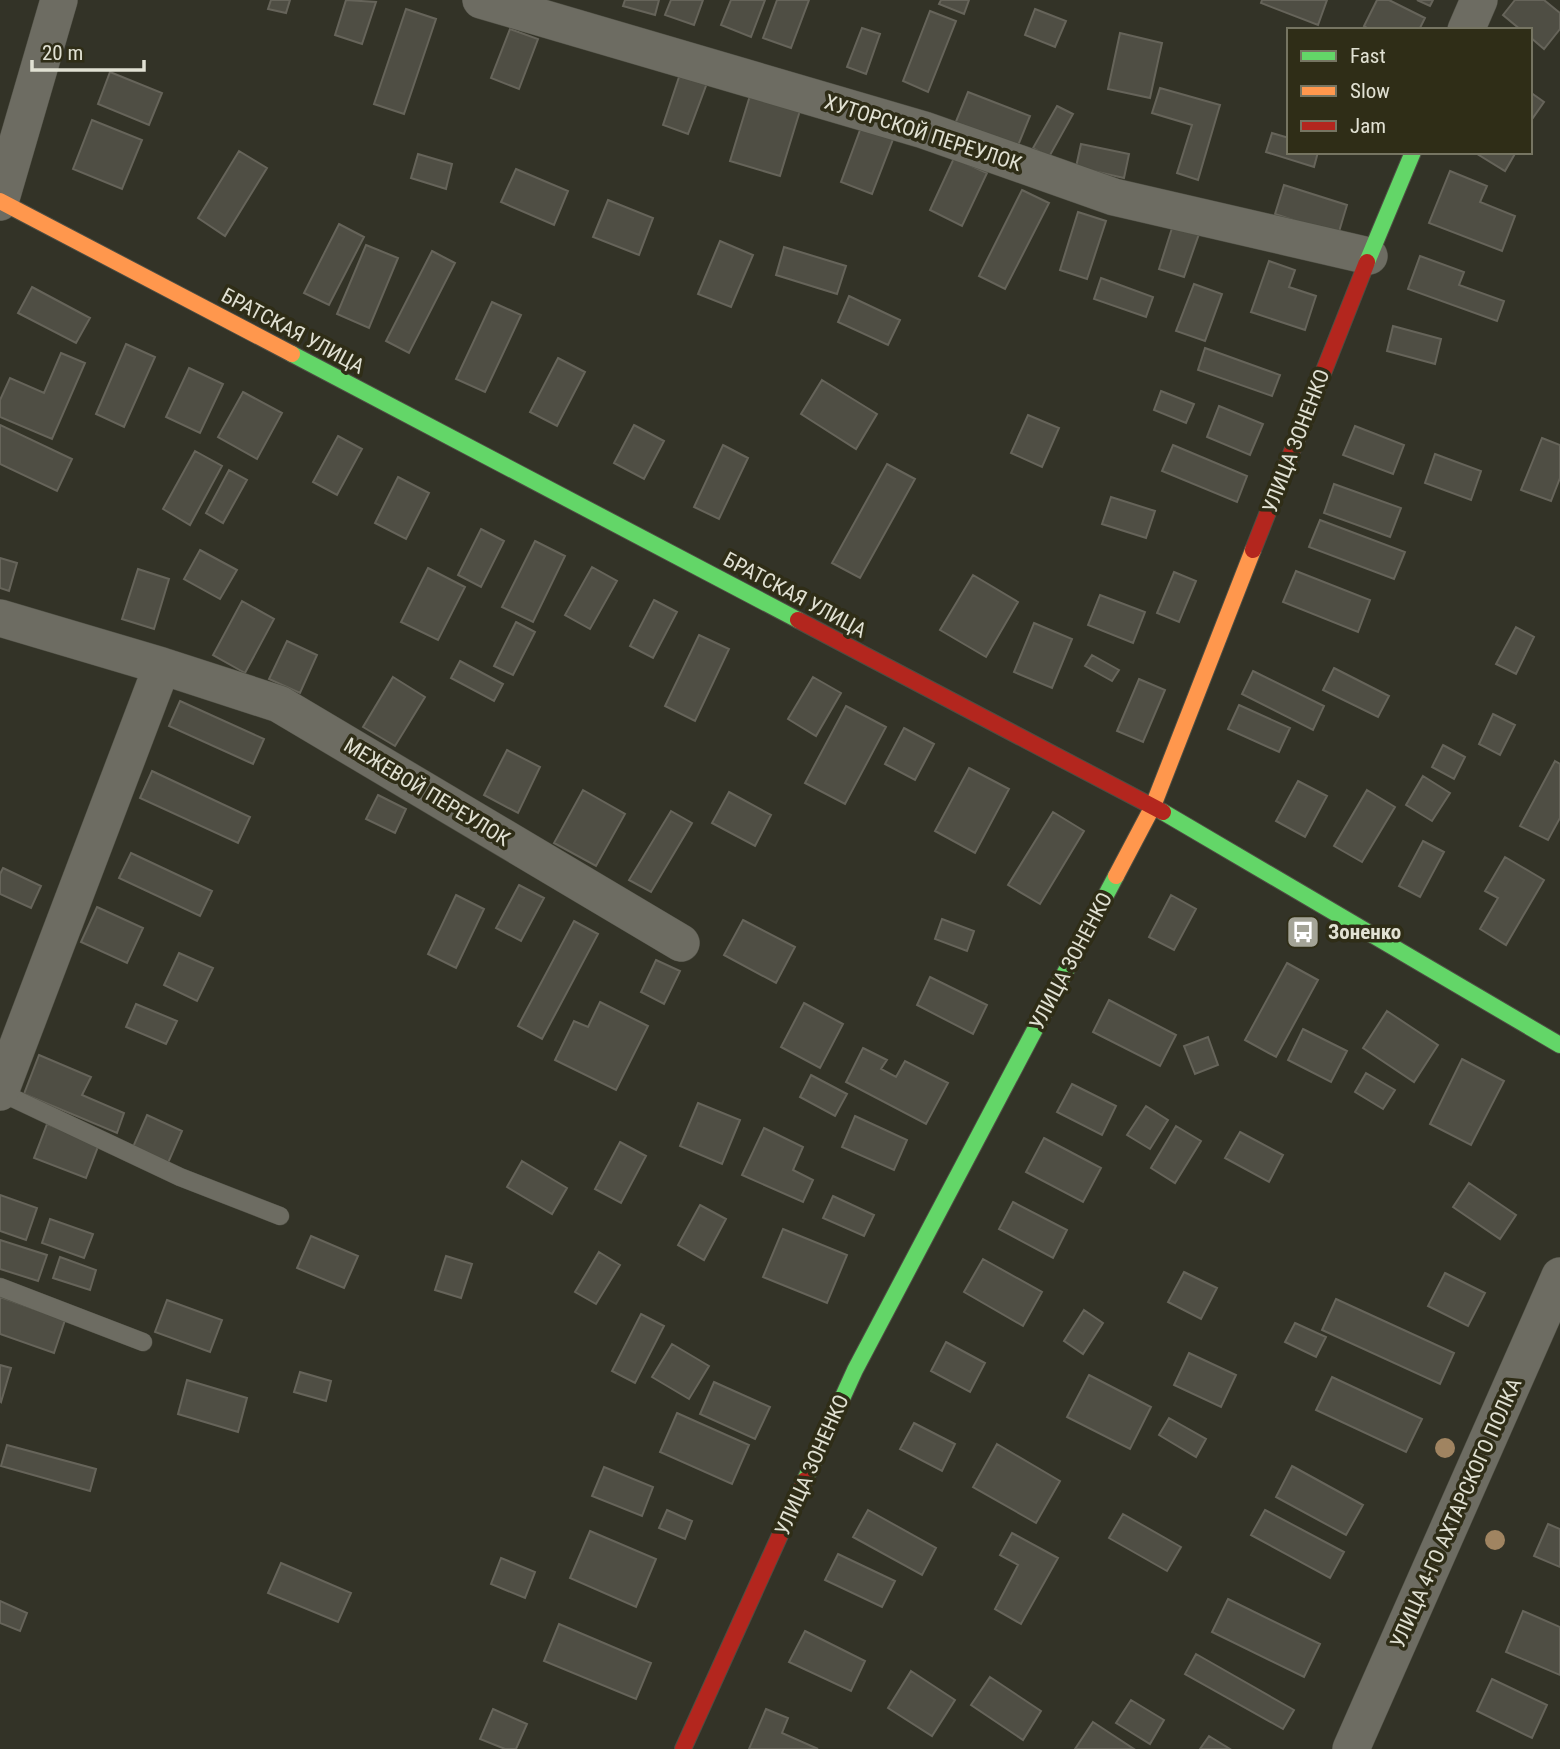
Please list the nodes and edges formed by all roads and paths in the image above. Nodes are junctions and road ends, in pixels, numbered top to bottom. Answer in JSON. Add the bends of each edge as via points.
{"nodes":[{"id":1,"x":59,"y":0,"type":"edge"},
{"id":2,"x":481,"y":0,"type":"edge"},
{"id":3,"x":1479,"y":0,"type":"edge"},
{"id":4,"x":1467,"y":28,"type":"edge"},
{"id":5,"x":1412,"y":154,"type":"edge"},
{"id":6,"x":0,"y":201,"type":"edge"},
{"id":7,"x":1368,"y":256,"type":"junction"},
{"id":8,"x":0,"y":618,"type":"edge"},
{"id":9,"x":162,"y":666,"type":"junction"},
{"id":10,"x":1153,"y":806,"type":"junction"},
{"id":11,"x":681,"y":943,"type":"dead end"},
{"id":12,"x":1560,"y":1045,"type":"edge"},
{"id":13,"x":0,"y":1092,"type":"edge"},
{"id":14,"x":280,"y":1216,"type":"dead end"},
{"id":15,"x":1560,"y":1276,"type":"edge"},
{"id":16,"x":0,"y":1287,"type":"edge"},
{"id":17,"x":143,"y":1342,"type":"dead end"},
{"id":18,"x":683,"y":1749,"type":"edge"},
{"id":19,"x":1351,"y":1749,"type":"edge"}],
"edges":[{"from":1,"to":6,"type":"street"},
{"from":2,"to":7,"type":"street","name":"ХУТОРСКОЙ ПЕРЕУЛОК","via":[[924,130],[1114,197]]},
{"from":3,"to":4,"type":"street"},
{"from":5,"to":7,"type":"street","name":"УЛИЦА ЗОНЕНКО"},
{"from":6,"to":10,"type":"street","name":"БРАТСКАЯ УЛИЦА"},
{"from":7,"to":10,"type":"street","name":"УЛИЦА ЗОНЕНКО"},
{"from":8,"to":9,"type":"street","name":"МЕЖЕВОЙ ПЕРЕУЛОК"},
{"from":9,"to":11,"type":"street","name":"МЕЖЕВОЙ ПЕРЕУЛОК","via":[[279,704]]},
{"from":9,"to":13,"type":"street"},
{"from":10,"to":12,"type":"street","name":"БРАТСКАЯ УЛИЦА"},
{"from":10,"to":18,"type":"street","name":"УЛИЦА ЗОНЕНКО","via":[[855,1370]]},
{"from":13,"to":14,"type":"lane","via":[[180,1177]]},
{"from":15,"to":19,"type":"street","name":"УЛИЦА 4-ГО АХТАРСКОГО ПОЛКА"},
{"from":16,"to":17,"type":"lane"}]}
